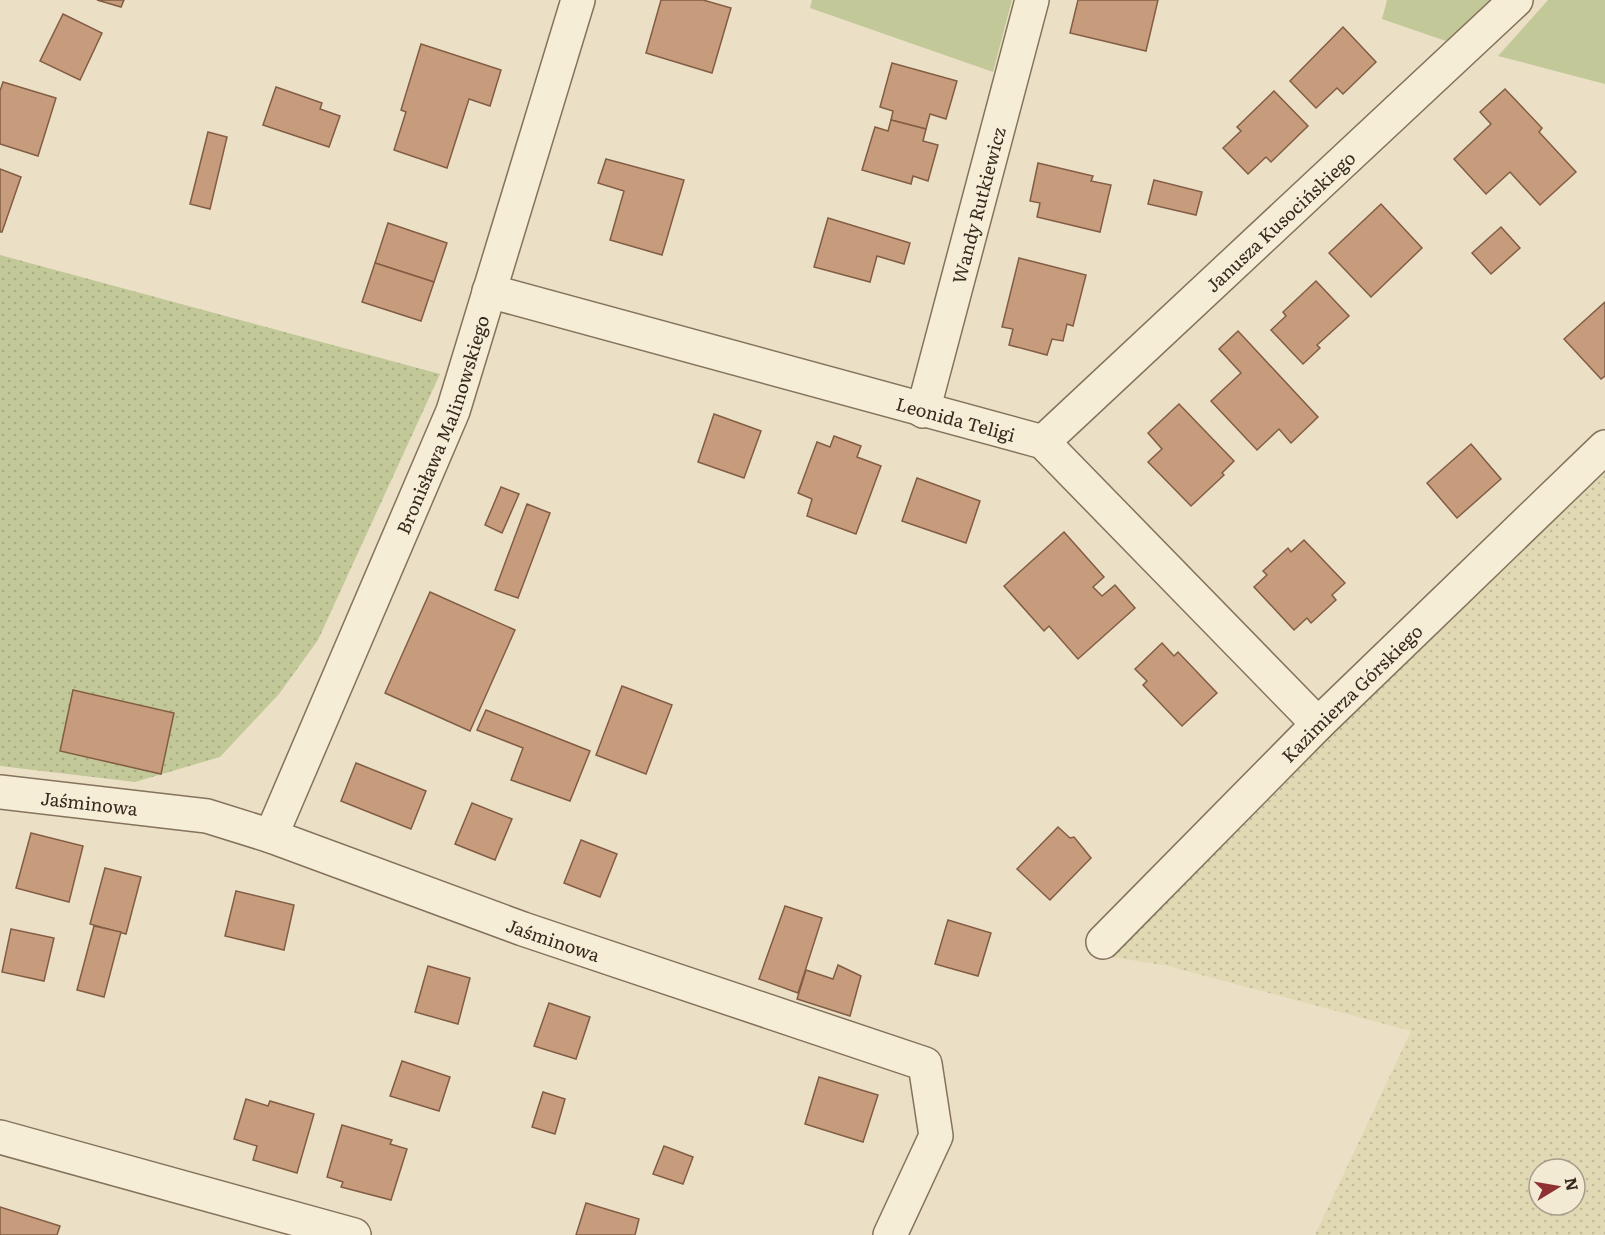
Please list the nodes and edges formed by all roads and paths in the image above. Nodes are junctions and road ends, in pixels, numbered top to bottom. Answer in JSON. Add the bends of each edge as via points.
{"nodes":[{"id":1,"x":578,"y":0,"type":"edge"},
{"id":2,"x":1032,"y":0,"type":"edge"},
{"id":3,"x":1516,"y":0,"type":"edge"},
{"id":4,"x":489,"y":291,"type":"junction"},
{"id":5,"x":923,"y":411,"type":"junction"},
{"id":6,"x":1043,"y":442,"type":"junction"},
{"id":7,"x":1605,"y":447,"type":"edge"},
{"id":8,"x":1318,"y":724,"type":"junction"},
{"id":9,"x":0,"y":792,"type":"edge"},
{"id":10,"x":271,"y":836,"type":"junction"},
{"id":11,"x":1103,"y":942,"type":"dead end"},
{"id":12,"x":0,"y":1137,"type":"edge"},
{"id":13,"x":354,"y":1235,"type":"edge"},
{"id":14,"x":890,"y":1235,"type":"edge"}],
"edges":[{"from":1,"to":4,"type":"street","name":"Bronisława Malinowskiego"},
{"from":2,"to":5,"type":"street","name":"Wandy Rutkiewicz"},
{"from":3,"to":6,"type":"street","name":"Janusza Kusocińskiego"},
{"from":4,"to":5,"type":"street","name":"Leonida Teligi"},
{"from":4,"to":10,"type":"street","name":"Bronisława Malinowskiego","via":[[453,411]]},
{"from":5,"to":6,"type":"street","name":"Leonida Teligi"},
{"from":6,"to":8,"type":"street"},
{"from":7,"to":8,"type":"street","name":"Kazimierza Górskiego"},
{"from":8,"to":11,"type":"street","name":"Kazimierza Górskiego"},
{"from":9,"to":10,"type":"street","name":"Jaśminowa","via":[[207,816]]},
{"from":10,"to":14,"type":"street","name":"Jaśminowa","via":[[523,929],[925,1064],[936,1136]]},
{"from":12,"to":13,"type":"street"}]}
